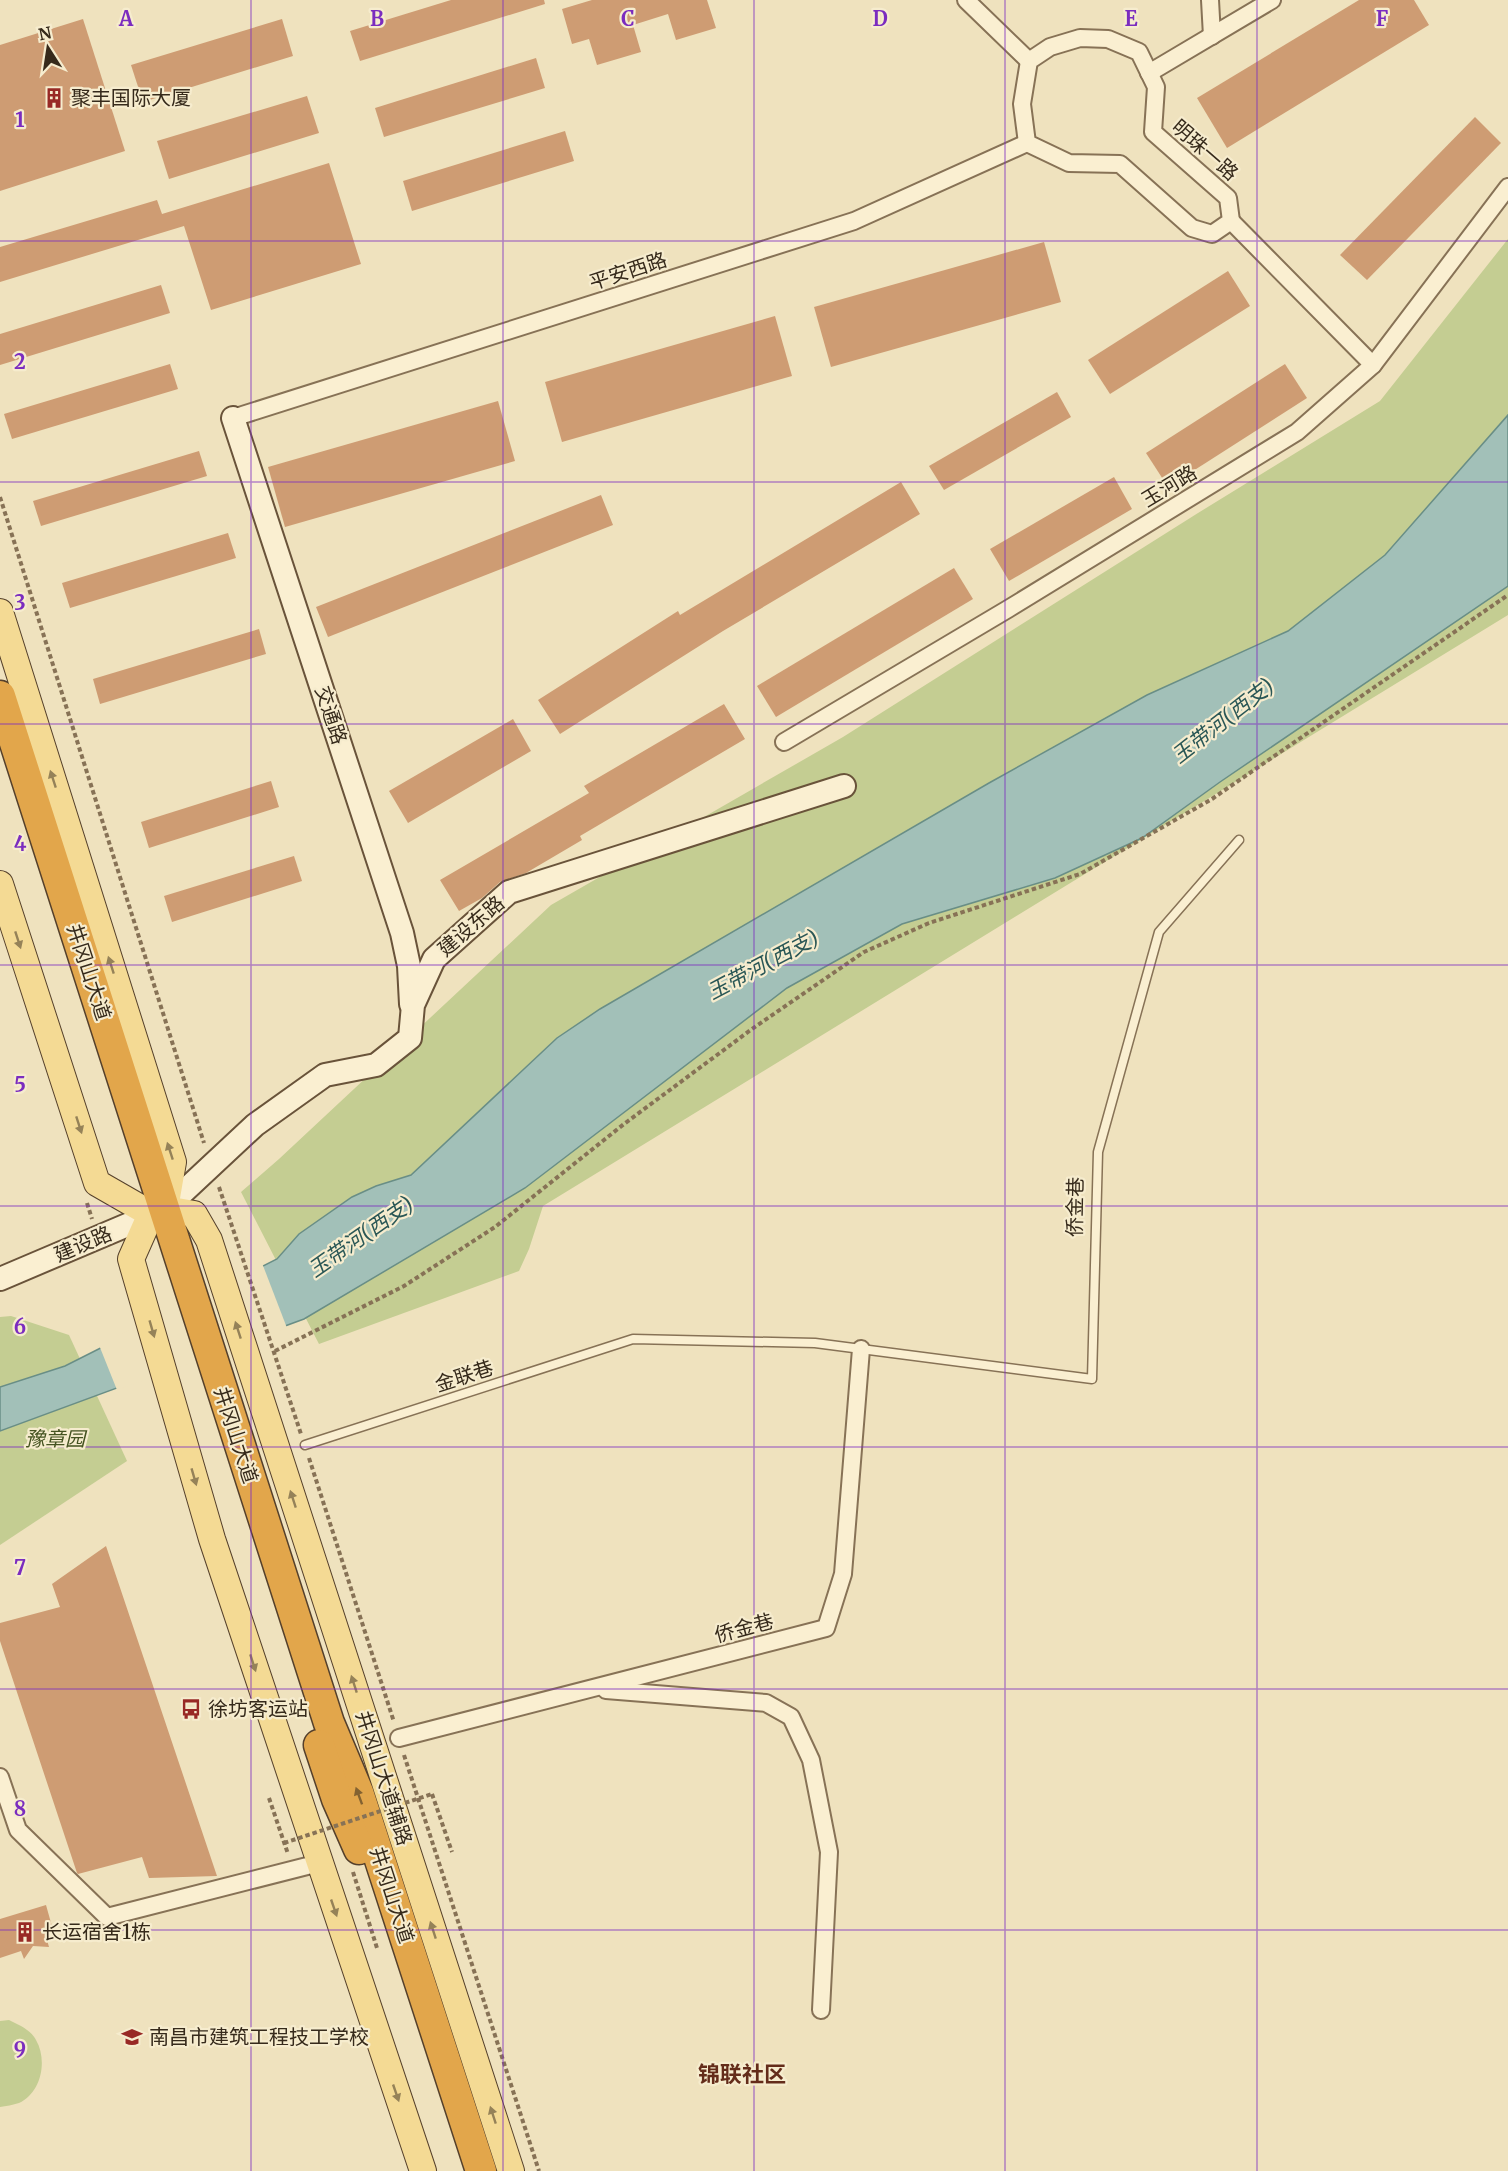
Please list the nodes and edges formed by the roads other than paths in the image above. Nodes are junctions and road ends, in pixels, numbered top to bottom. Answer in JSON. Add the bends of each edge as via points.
{"nodes":[{"id":1,"x":966,"y":0,"type":"edge"},
{"id":2,"x":1210,"y":0,"type":"edge"},
{"id":3,"x":1272,"y":0,"type":"edge"},
{"id":4,"x":1212,"y":36,"type":"junction"},
{"id":5,"x":1029,"y":61,"type":"junction"},
{"id":6,"x":1149,"y":73,"type":"junction"},
{"id":7,"x":1027,"y":143,"type":"junction"},
{"id":8,"x":1508,"y":187,"type":"edge"},
{"id":9,"x":1231,"y":221,"type":"junction"},
{"id":10,"x":1373,"y":365,"type":"junction"},
{"id":11,"x":234,"y":418,"type":"joint"},
{"id":12,"x":0,"y":612,"type":"edge"},
{"id":13,"x":0,"y":696,"type":"edge"},
{"id":14,"x":784,"y":742,"type":"dead end"},
{"id":15,"x":0,"y":759,"type":"edge"},
{"id":16,"x":844,"y":786,"type":"dead end"},
{"id":17,"x":1239,"y":840,"type":"dead end"},
{"id":18,"x":0,"y":884,"type":"edge"},
{"id":19,"x":412,"y":1015,"type":"junction"},
{"id":20,"x":158,"y":1211,"type":"junction"},
{"id":21,"x":0,"y":1279,"type":"edge"},
{"id":22,"x":633,"y":1338,"type":"joint"},
{"id":23,"x":861,"y":1349,"type":"junction"},
{"id":24,"x":208,"y":1378,"type":"junction"},
{"id":25,"x":305,"y":1444,"type":"road end"},
{"id":26,"x":593,"y":1688,"type":"junction"},
{"id":27,"x":399,"y":1738,"type":"road end"},
{"id":28,"x":0,"y":1777,"type":"edge"},
{"id":29,"x":319,"y":1863,"type":"junction"},
{"id":30,"x":820,"y":2010,"type":"dead end"},
{"id":31,"x":423,"y":2171,"type":"edge"},
{"id":32,"x":464,"y":2171,"type":"edge"},
{"id":33,"x":481,"y":2171,"type":"edge"},
{"id":34,"x":511,"y":2171,"type":"edge"}],
"edges":[{"from":1,"to":5,"type":"street"},
{"from":2,"to":4,"type":"street"},
{"from":3,"to":4,"type":"street"},
{"from":4,"to":6,"type":"street"},
{"from":5,"to":6,"type":"street","name":"明珠一路","via":[[1050,46],[1080,38],[1108,39],[1139,52]]},
{"from":5,"to":7,"type":"street","via":[[1023,104]]},
{"from":6,"to":9,"type":"street","name":"明珠一路","via":[[1156,87],[1153,132],[1228,198]]},
{"from":7,"to":9,"type":"street","via":[[1069,163],[1120,164],[1192,228],[1212,234]]},
{"from":7,"to":11,"type":"street","name":"平安西路","via":[[854,221]]},
{"from":8,"to":10,"type":"street","name":"玉河路"},
{"from":9,"to":10,"type":"street","name":"明珠一路"},
{"from":10,"to":14,"type":"street","name":"玉河路","via":[[1298,432]]},
{"from":11,"to":19,"type":"street","name":"交通路","via":[[402,933]]},
{"from":20,"to":12,"type":"main road","one_way":true,"via":[[173,1162]]},
{"from":13,"to":20,"type":"highway","name":"井冈山大道"},
{"from":15,"to":20,"type":"highway","name":"井冈山大道"},
{"from":16,"to":19,"type":"street","name":"建设东路","via":[[509,892],[434,959],[412,1005]]},
{"from":17,"to":23,"type":"lane","name":"侨金巷","via":[[1159,932],[1098,1152],[1092,1379]]},
{"from":18,"to":20,"type":"main road","one_way":true,"via":[[97,1183]]},
{"from":19,"to":20,"type":"street","name":"建设东路","via":[[411,1038],[376,1065],[325,1076],[255,1125]]},
{"from":20,"to":21,"type":"street","name":"建设路"},
{"from":20,"to":24,"type":"highway","name":"井冈山大道"},
{"from":20,"to":29,"type":"main road","one_way":true,"via":[[131,1259],[212,1539]]},
{"from":34,"to":20,"type":"main road","name":"井冈山大道辅路","one_way":true,"via":[[209,1240],[194,1214]]},
{"from":22,"to":23,"type":"lane","name":"侨金巷","via":[[815,1343]]},
{"from":22,"to":25,"type":"lane","name":"金联巷"},
{"from":23,"to":26,"type":"street","name":"侨金巷","via":[[843,1574],[826,1628]]},
{"from":24,"to":32,"type":"highway","name":"井冈山大道","via":[[337,1799],[366,1866]]},
{"from":33,"to":24,"type":"highway","name":"井冈山大道","one_way":true,"via":[[358,1792],[329,1723]]},
{"from":26,"to":27,"type":"street","name":"侨金巷"},
{"from":26,"to":30,"type":"street","via":[[766,1703],[791,1717],[811,1760],[829,1852]]},
{"from":28,"to":29,"type":"street","via":[[18,1830],[107,1917]]},
{"from":29,"to":31,"type":"main road","one_way":true}]}
